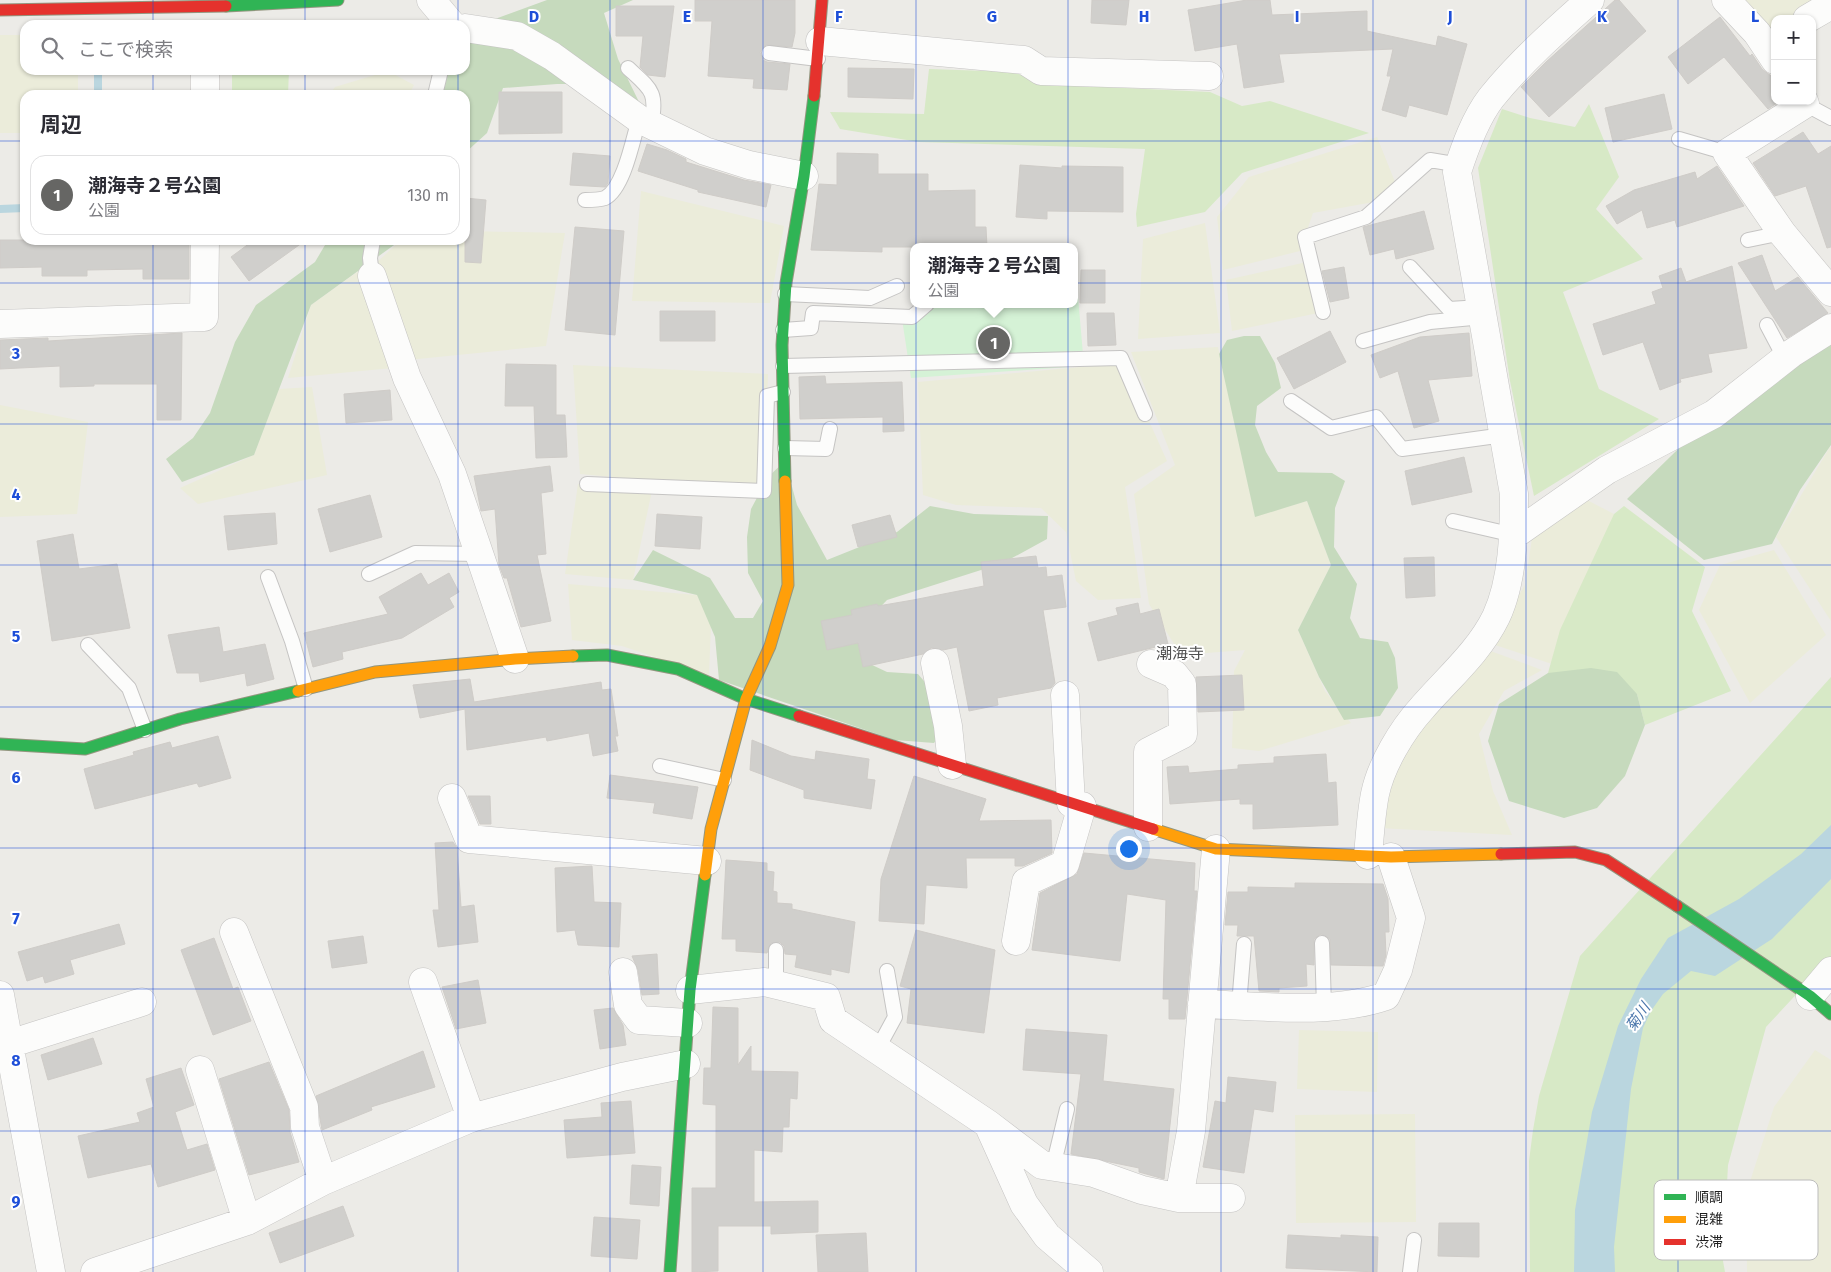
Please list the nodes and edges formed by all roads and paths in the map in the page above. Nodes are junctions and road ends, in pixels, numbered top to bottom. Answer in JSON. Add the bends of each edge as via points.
{"nodes":[{"id":1,"x":338,"y":0,"type":"edge"},
{"id":2,"x":431,"y":0,"type":"edge"},
{"id":3,"x":822,"y":0,"type":"edge"},
{"id":4,"x":1590,"y":0,"type":"edge"},
{"id":5,"x":1726,"y":0,"type":"edge"},
{"id":6,"x":27,"y":5,"type":"edge"},
{"id":7,"x":1831,"y":5,"type":"edge"},
{"id":8,"x":0,"y":10,"type":"edge"},
{"id":9,"x":1814,"y":15,"type":"edge"},
{"id":10,"x":205,"y":16,"type":"edge"},
{"id":11,"x":448,"y":20,"type":"edge"},
{"id":12,"x":470,"y":29,"type":"edge"},
{"id":13,"x":1771,"y":47,"type":"edge"},
{"id":14,"x":819,"y":50,"type":"junction"},
{"id":15,"x":769,"y":53,"type":"dead end"},
{"id":16,"x":628,"y":68,"type":"dead end"},
{"id":17,"x":205,"y":75,"type":"edge"},
{"id":18,"x":440,"y":75,"type":"edge"},
{"id":19,"x":1209,"y":76,"type":"dead end"},
{"id":20,"x":205,"y":90,"type":"edge"},
{"id":21,"x":436,"y":90,"type":"edge"},
{"id":22,"x":1801,"y":105,"type":"edge"},
{"id":23,"x":1808,"y":105,"type":"edge"},
{"id":24,"x":1831,"y":118,"type":"edge"},
{"id":25,"x":645,"y":122,"type":"junction"},
{"id":26,"x":1679,"y":139,"type":"dead end"},
{"id":27,"x":1727,"y":153,"type":"junction"},
{"id":28,"x":1460,"y":165,"type":"junction"},
{"id":29,"x":804,"y":176,"type":"junction"},
{"id":30,"x":585,"y":200,"type":"dead end"},
{"id":31,"x":1782,"y":233,"type":"junction"},
{"id":32,"x":1748,"y":240,"type":"dead end"},
{"id":33,"x":205,"y":245,"type":"edge"},
{"id":34,"x":372,"y":245,"type":"edge"},
{"id":35,"x":1410,"y":267,"type":"dead end"},
{"id":36,"x":372,"y":276,"type":"joint"},
{"id":37,"x":897,"y":286,"type":"dead end"},
{"id":38,"x":1831,"y":292,"type":"edge"},
{"id":39,"x":785,"y":294,"type":"junction"},
{"id":40,"x":922,"y":308,"type":"edge"},
{"id":41,"x":1322,"y":312,"type":"dead end"},
{"id":42,"x":1482,"y":312,"type":"junction"},
{"id":43,"x":0,"y":324,"type":"edge"},
{"id":44,"x":1767,"y":325,"type":"dead end"},
{"id":45,"x":1831,"y":328,"type":"edge"},
{"id":46,"x":783,"y":330,"type":"junction"},
{"id":47,"x":1363,"y":341,"type":"dead end"},
{"id":48,"x":1785,"y":359,"type":"junction"},
{"id":49,"x":783,"y":366,"type":"junction"},
{"id":50,"x":783,"y":392,"type":"junction"},
{"id":51,"x":1291,"y":401,"type":"dead end"},
{"id":52,"x":1145,"y":414,"type":"dead end"},
{"id":53,"x":830,"y":429,"type":"dead end"},
{"id":54,"x":1504,"y":436,"type":"junction"},
{"id":55,"x":785,"y":448,"type":"junction"},
{"id":56,"x":588,"y":484,"type":"dead end"},
{"id":57,"x":1453,"y":520,"type":"dead end"},
{"id":58,"x":1514,"y":535,"type":"junction"},
{"id":59,"x":479,"y":554,"type":"junction"},
{"id":60,"x":369,"y":574,"type":"dead end"},
{"id":61,"x":268,"y":577,"type":"dead end"},
{"id":62,"x":88,"y":645,"type":"dead end"},
{"id":63,"x":515,"y":659,"type":"junction"},
{"id":64,"x":935,"y":663,"type":"dead end"},
{"id":65,"x":1151,"y":664,"type":"dead end"},
{"id":66,"x":306,"y":689,"type":"junction"},
{"id":67,"x":1064,"y":695,"type":"dead end"},
{"id":68,"x":746,"y":699,"type":"junction"},
{"id":69,"x":145,"y":730,"type":"junction"},
{"id":70,"x":0,"y":744,"type":"edge"},
{"id":71,"x":952,"y":765,"type":"junction"},
{"id":72,"x":660,"y":766,"type":"dead end"},
{"id":73,"x":724,"y":780,"type":"junction"},
{"id":74,"x":452,"y":798,"type":"dead end"},
{"id":75,"x":1076,"y":804,"type":"junction"},
{"id":76,"x":1148,"y":827,"type":"junction"},
{"id":77,"x":1216,"y":849,"type":"junction"},
{"id":78,"x":1380,"y":856,"type":"junction"},
{"id":79,"x":706,"y":861,"type":"junction"},
{"id":80,"x":234,"y":932,"type":"dead end"},
{"id":81,"x":1016,"y":940,"type":"dead end"},
{"id":82,"x":1322,"y":943,"type":"dead end"},
{"id":83,"x":1244,"y":944,"type":"dead end"},
{"id":84,"x":776,"y":950,"type":"dead end"},
{"id":85,"x":887,"y":971,"type":"dead end"},
{"id":86,"x":1831,"y":971,"type":"edge"},
{"id":87,"x":623,"y":972,"type":"dead end"},
{"id":88,"x":423,"y":982,"type":"dead end"},
{"id":89,"x":776,"y":985,"type":"junction"},
{"id":90,"x":690,"y":990,"type":"junction"},
{"id":91,"x":1804,"y":992,"type":"junction"},
{"id":92,"x":0,"y":995,"type":"edge"},
{"id":93,"x":142,"y":1002,"type":"dead end"},
{"id":94,"x":1202,"y":1004,"type":"junction"},
{"id":95,"x":1239,"y":1005,"type":"junction"},
{"id":96,"x":1324,"y":1006,"type":"junction"},
{"id":97,"x":1831,"y":1014,"type":"edge"},
{"id":98,"x":688,"y":1023,"type":"junction"},
{"id":99,"x":9,"y":1044,"type":"junction"},
{"id":100,"x":877,"y":1050,"type":"junction"},
{"id":101,"x":686,"y":1064,"type":"junction"},
{"id":102,"x":200,"y":1070,"type":"dead end"},
{"id":103,"x":1067,"y":1109,"type":"dead end"},
{"id":104,"x":471,"y":1118,"type":"junction"},
{"id":105,"x":988,"y":1124,"type":"junction"},
{"id":106,"x":1053,"y":1167,"type":"junction"},
{"id":107,"x":323,"y":1181,"type":"junction"},
{"id":108,"x":1179,"y":1198,"type":"junction"},
{"id":109,"x":1231,"y":1198,"type":"dead end"},
{"id":110,"x":247,"y":1221,"type":"junction"},
{"id":111,"x":1414,"y":1240,"type":"dead end"},
{"id":112,"x":51,"y":1272,"type":"edge"},
{"id":113,"x":95,"y":1272,"type":"edge"},
{"id":114,"x":670,"y":1272,"type":"edge"},
{"id":115,"x":1087,"y":1272,"type":"edge"},
{"id":116,"x":1410,"y":1272,"type":"edge"}],
"edges":[{"from":1,"to":10,"type":"street","via":[[252,6]]},
{"from":2,"to":11,"type":"street"},
{"from":3,"to":14,"type":"street"},
{"from":4,"to":28,"type":"street","via":[[1541,44],[1490,100],[1464,148]]},
{"from":5,"to":13,"type":"street"},
{"from":6,"to":8,"type":"street"},
{"from":6,"to":10,"type":"street"},
{"from":7,"to":9,"type":"street"},
{"from":12,"to":25,"type":"street","via":[[516,36],[552,56]]},
{"from":14,"to":15,"type":"lane"},
{"from":14,"to":19,"type":"street","via":[[1024,60],[1041,71]]},
{"from":14,"to":29,"type":"street"},
{"from":16,"to":25,"type":"lane","via":[[650,89],[656,106]]},
{"from":17,"to":20,"type":"street"},
{"from":18,"to":21,"type":"lane"},
{"from":22,"to":27,"type":"street"},
{"from":23,"to":24,"type":"lane"},
{"from":25,"to":29,"type":"street","via":[[705,151],[749,165]]},
{"from":25,"to":30,"type":"lane","via":[[614,191],[604,198]]},
{"from":26,"to":27,"type":"lane"},
{"from":27,"to":31,"type":"street"},
{"from":28,"to":41,"type":"lane","via":[[1430,160],[1366,217],[1305,237]]},
{"from":28,"to":42,"type":"street","via":[[1457,172]]},
{"from":29,"to":39,"type":"street"},
{"from":31,"to":32,"type":"lane"},
{"from":31,"to":38,"type":"street"},
{"from":33,"to":43,"type":"street","via":[[204,316]]},
{"from":34,"to":36,"type":"lane"},
{"from":35,"to":42,"type":"lane","via":[[1449,309]]},
{"from":36,"to":59,"type":"street","via":[[407,378],[452,474]]},
{"from":37,"to":39,"type":"lane","via":[[870,298]]},
{"from":39,"to":46,"type":"street"},
{"from":40,"to":46,"type":"lane","via":[[912,317],[813,312],[810,328]]},
{"from":42,"to":47,"type":"lane","via":[[1430,322]]},
{"from":42,"to":54,"type":"street"},
{"from":44,"to":48,"type":"lane"},
{"from":45,"to":48,"type":"street"},
{"from":46,"to":49,"type":"street"},
{"from":48,"to":58,"type":"street","via":[[1714,414],[1607,470]]},
{"from":49,"to":50,"type":"street"},
{"from":49,"to":52,"type":"lane","via":[[1121,358]]},
{"from":50,"to":55,"type":"street"},
{"from":50,"to":56,"type":"lane","via":[[767,396],[764,491]]},
{"from":51,"to":54,"type":"lane","via":[[1331,428],[1376,417],[1402,449]]},
{"from":53,"to":55,"type":"lane","via":[[826,449]]},
{"from":54,"to":58,"type":"street","via":[[1514,494]]},
{"from":55,"to":68,"type":"street","via":[[788,585],[770,646]]},
{"from":57,"to":58,"type":"lane"},
{"from":58,"to":78,"type":"street","via":[[1509,573],[1496,617],[1471,655],[1420,710],[1395,743],[1375,793]]},
{"from":59,"to":60,"type":"lane","via":[[415,553]]},
{"from":59,"to":63,"type":"street"},
{"from":61,"to":66,"type":"lane"},
{"from":62,"to":69,"type":"lane","via":[[129,688]]},
{"from":63,"to":66,"type":"street","via":[[375,672]]},
{"from":63,"to":68,"type":"street","via":[[607,656],[678,669]]},
{"from":64,"to":71,"type":"street"},
{"from":65,"to":76,"type":"street","via":[[1174,674],[1182,684],[1183,734],[1148,752]]},
{"from":66,"to":69,"type":"street"},
{"from":67,"to":75,"type":"street"},
{"from":68,"to":71,"type":"street"},
{"from":68,"to":73,"type":"street"},
{"from":69,"to":70,"type":"street","via":[[85,749]]},
{"from":71,"to":75,"type":"street"},
{"from":72,"to":73,"type":"lane"},
{"from":73,"to":79,"type":"street"},
{"from":74,"to":79,"type":"street","via":[[469,838]]},
{"from":75,"to":76,"type":"street"},
{"from":75,"to":81,"type":"street","via":[[1064,864],[1026,882]]},
{"from":76,"to":77,"type":"street"},
{"from":77,"to":78,"type":"street"},
{"from":77,"to":94,"type":"street"},
{"from":78,"to":91,"type":"street","via":[[1575,852],[1606,860]]},
{"from":78,"to":96,"type":"street","via":[[1411,918],[1398,970],[1386,996],[1366,1003]]},
{"from":79,"to":90,"type":"street"},
{"from":80,"to":107,"type":"street","via":[[304,1107],[305,1127]]},
{"from":82,"to":96,"type":"lane"},
{"from":83,"to":95,"type":"lane"},
{"from":84,"to":89,"type":"lane"},
{"from":85,"to":100,"type":"lane","via":[[895,1017]]},
{"from":86,"to":91,"type":"street"},
{"from":87,"to":98,"type":"street","via":[[628,1005],[639,1020]]},
{"from":88,"to":104,"type":"street"},
{"from":89,"to":90,"type":"street","via":[[765,982]]},
{"from":89,"to":100,"type":"street","via":[[826,997],[833,1020]]},
{"from":90,"to":98,"type":"street"},
{"from":91,"to":97,"type":"street"},
{"from":92,"to":99,"type":"street"},
{"from":93,"to":99,"type":"street"},
{"from":94,"to":95,"type":"street"},
{"from":94,"to":108,"type":"street","via":[[1191,1131]]},
{"from":95,"to":96,"type":"street"},
{"from":98,"to":101,"type":"street"},
{"from":99,"to":112,"type":"street"},
{"from":100,"to":105,"type":"street"},
{"from":101,"to":104,"type":"street","via":[[622,1077]]},
{"from":101,"to":114,"type":"street"},
{"from":102,"to":110,"type":"street"},
{"from":103,"to":106,"type":"lane"},
{"from":104,"to":107,"type":"street"},
{"from":105,"to":106,"type":"street","via":[[1042,1166]]},
{"from":105,"to":115,"type":"street","via":[[1024,1204],[1047,1236]]},
{"from":106,"to":108,"type":"street","via":[[1094,1173],[1142,1190]]},
{"from":107,"to":110,"type":"street"},
{"from":108,"to":109,"type":"street"},
{"from":110,"to":113,"type":"street"},
{"from":111,"to":116,"type":"lane"}]}
